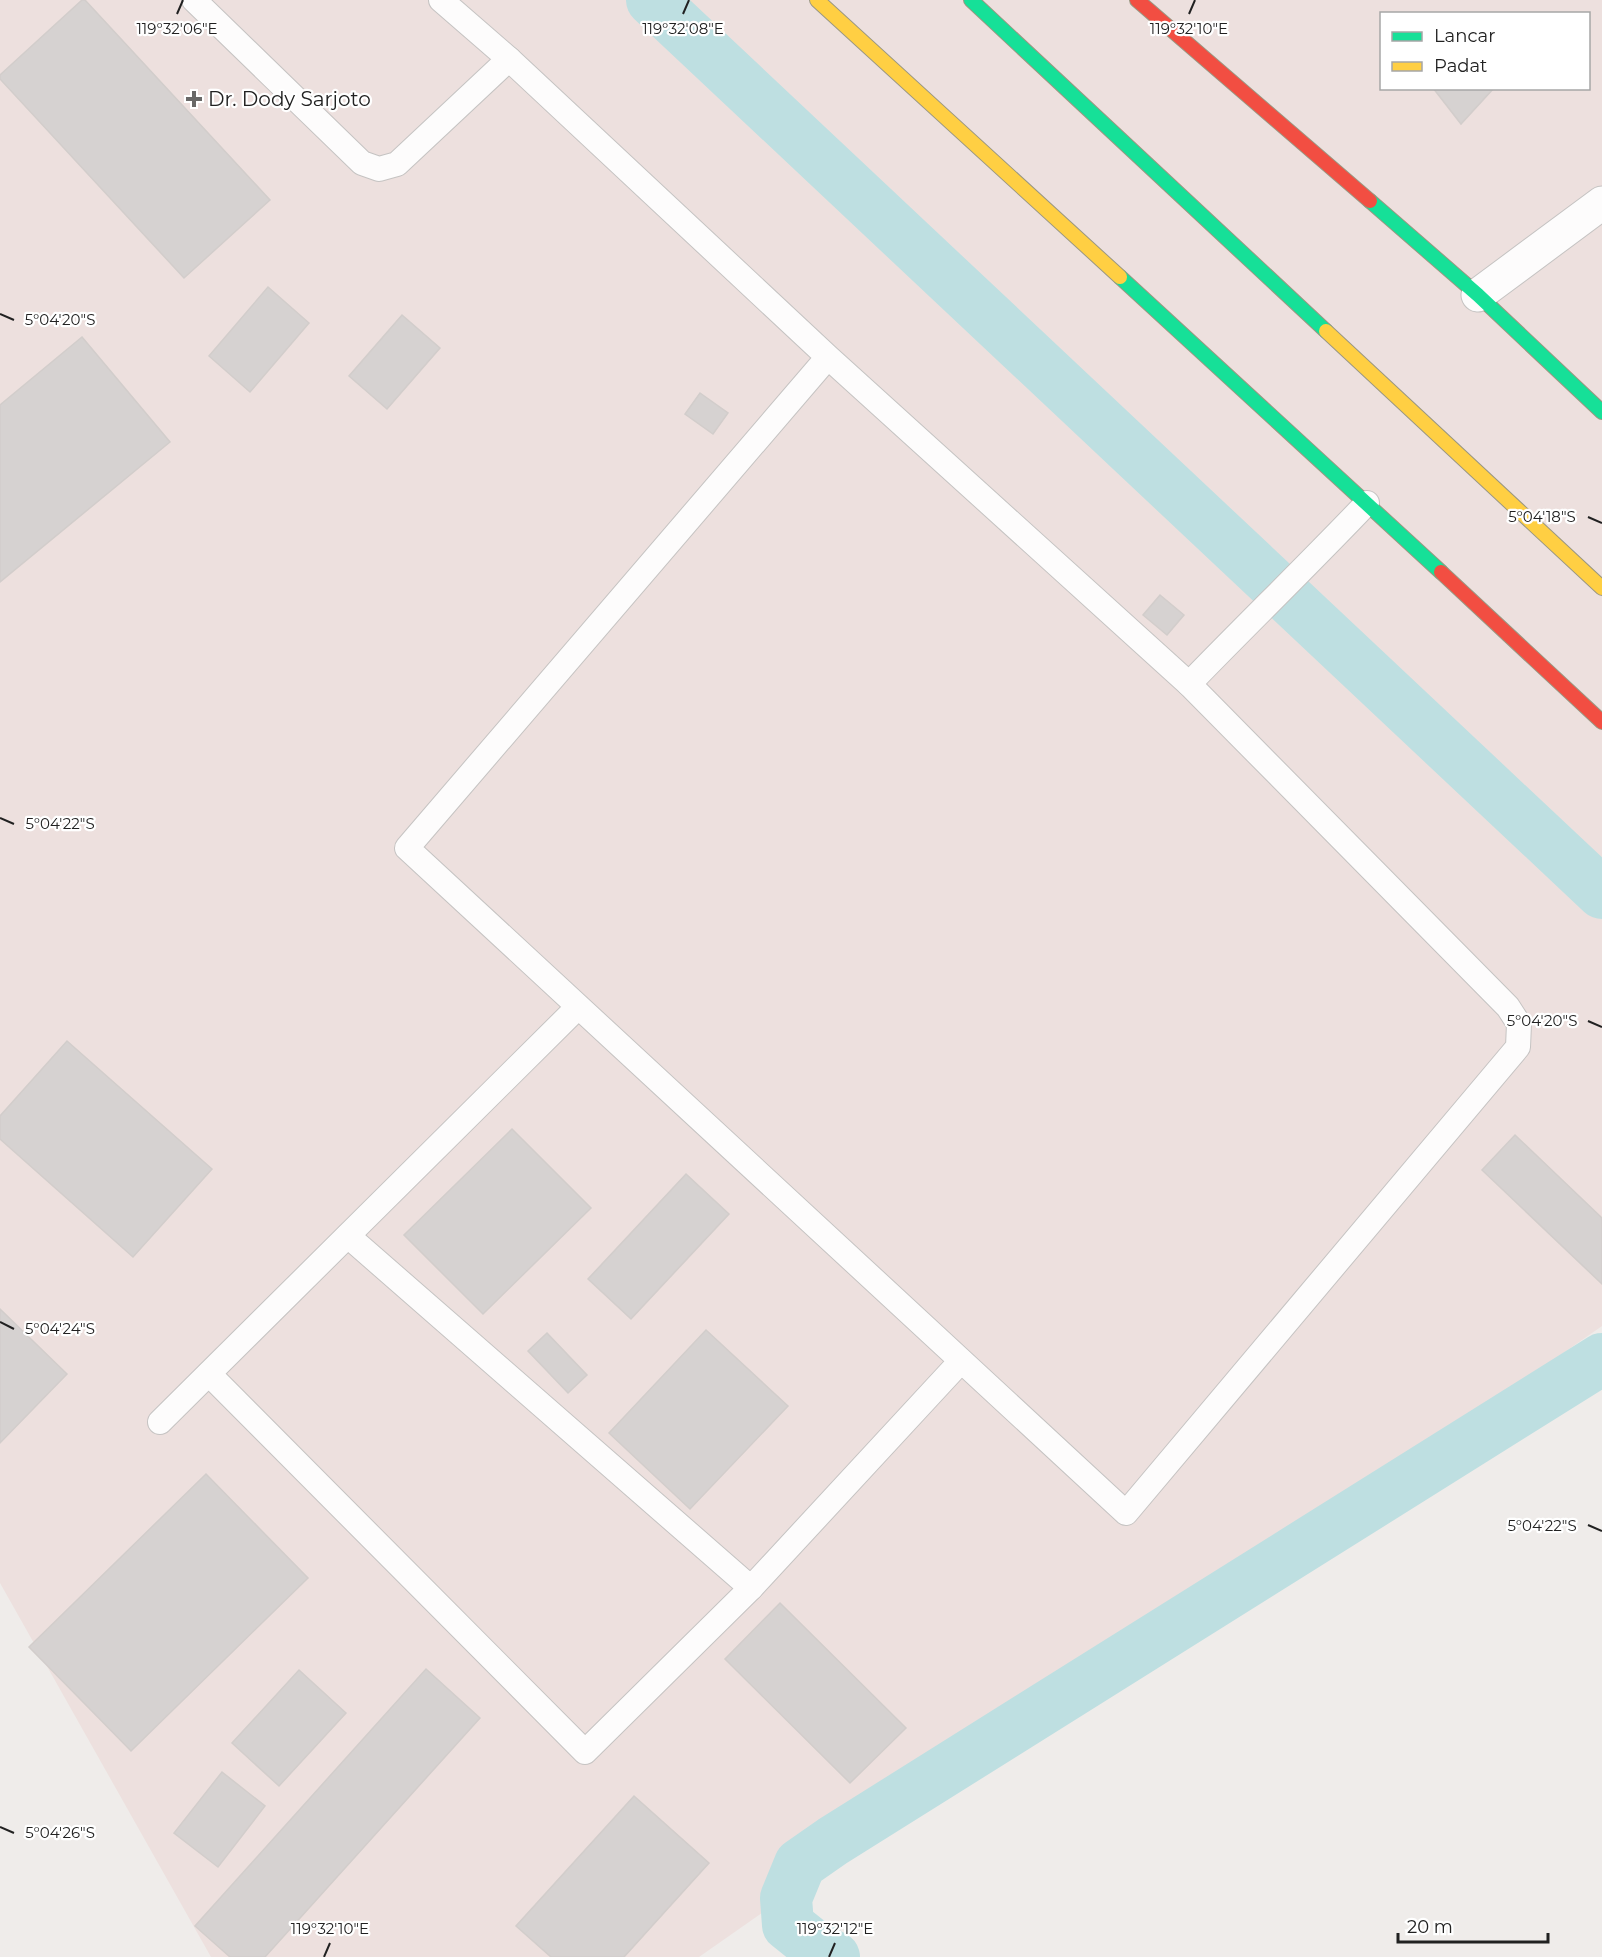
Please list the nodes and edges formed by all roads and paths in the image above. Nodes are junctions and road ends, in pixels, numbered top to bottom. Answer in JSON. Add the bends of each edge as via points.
{"nodes":[{"id":1,"x":194,"y":0,"type":"edge"},
{"id":2,"x":441,"y":0,"type":"edge"},
{"id":3,"x":817,"y":0,"type":"edge"},
{"id":4,"x":971,"y":0,"type":"edge"},
{"id":5,"x":1137,"y":0,"type":"edge"},
{"id":6,"x":509,"y":59,"type":"junction"},
{"id":7,"x":1602,"y":203,"type":"edge"},
{"id":8,"x":1478,"y":295,"type":"junction"},
{"id":9,"x":828,"y":357,"type":"junction"},
{"id":10,"x":1602,"y":412,"type":"edge"},
{"id":11,"x":1367,"y":503,"type":"junction"},
{"id":12,"x":1602,"y":588,"type":"edge"},
{"id":13,"x":1189,"y":684,"type":"junction"},
{"id":14,"x":1602,"y":722,"type":"edge"},
{"id":15,"x":578,"y":1007,"type":"junction"},
{"id":16,"x":348,"y":1236,"type":"junction"},
{"id":17,"x":961,"y":1361,"type":"junction"},
{"id":18,"x":209,"y":1374,"type":"junction"},
{"id":19,"x":160,"y":1422,"type":"dead end"},
{"id":20,"x":751,"y":1588,"type":"junction"}],
"edges":[{"from":1,"to":6,"type":"lane","via":[[362,163],[379,169],[397,164]]},
{"from":2,"to":6,"type":"lane"},
{"from":3,"to":11,"type":"main road"},
{"from":4,"to":12,"type":"main road"},
{"from":5,"to":8,"type":"main road"},
{"from":6,"to":9,"type":"lane"},
{"from":7,"to":8,"type":"street"},
{"from":8,"to":10,"type":"main road"},
{"from":9,"to":13,"type":"lane"},
{"from":9,"to":15,"type":"lane","via":[[407,848]]},
{"from":11,"to":13,"type":"lane"},
{"from":11,"to":14,"type":"main road"},
{"from":13,"to":17,"type":"lane","via":[[1508,1007],[1519,1024],[1518,1047],[1126,1513]]},
{"from":15,"to":16,"type":"lane"},
{"from":15,"to":17,"type":"lane"},
{"from":16,"to":18,"type":"lane"},
{"from":16,"to":20,"type":"lane"},
{"from":17,"to":20,"type":"lane"},
{"from":18,"to":19,"type":"lane"},
{"from":18,"to":20,"type":"lane","via":[[585,1752]]}]}
